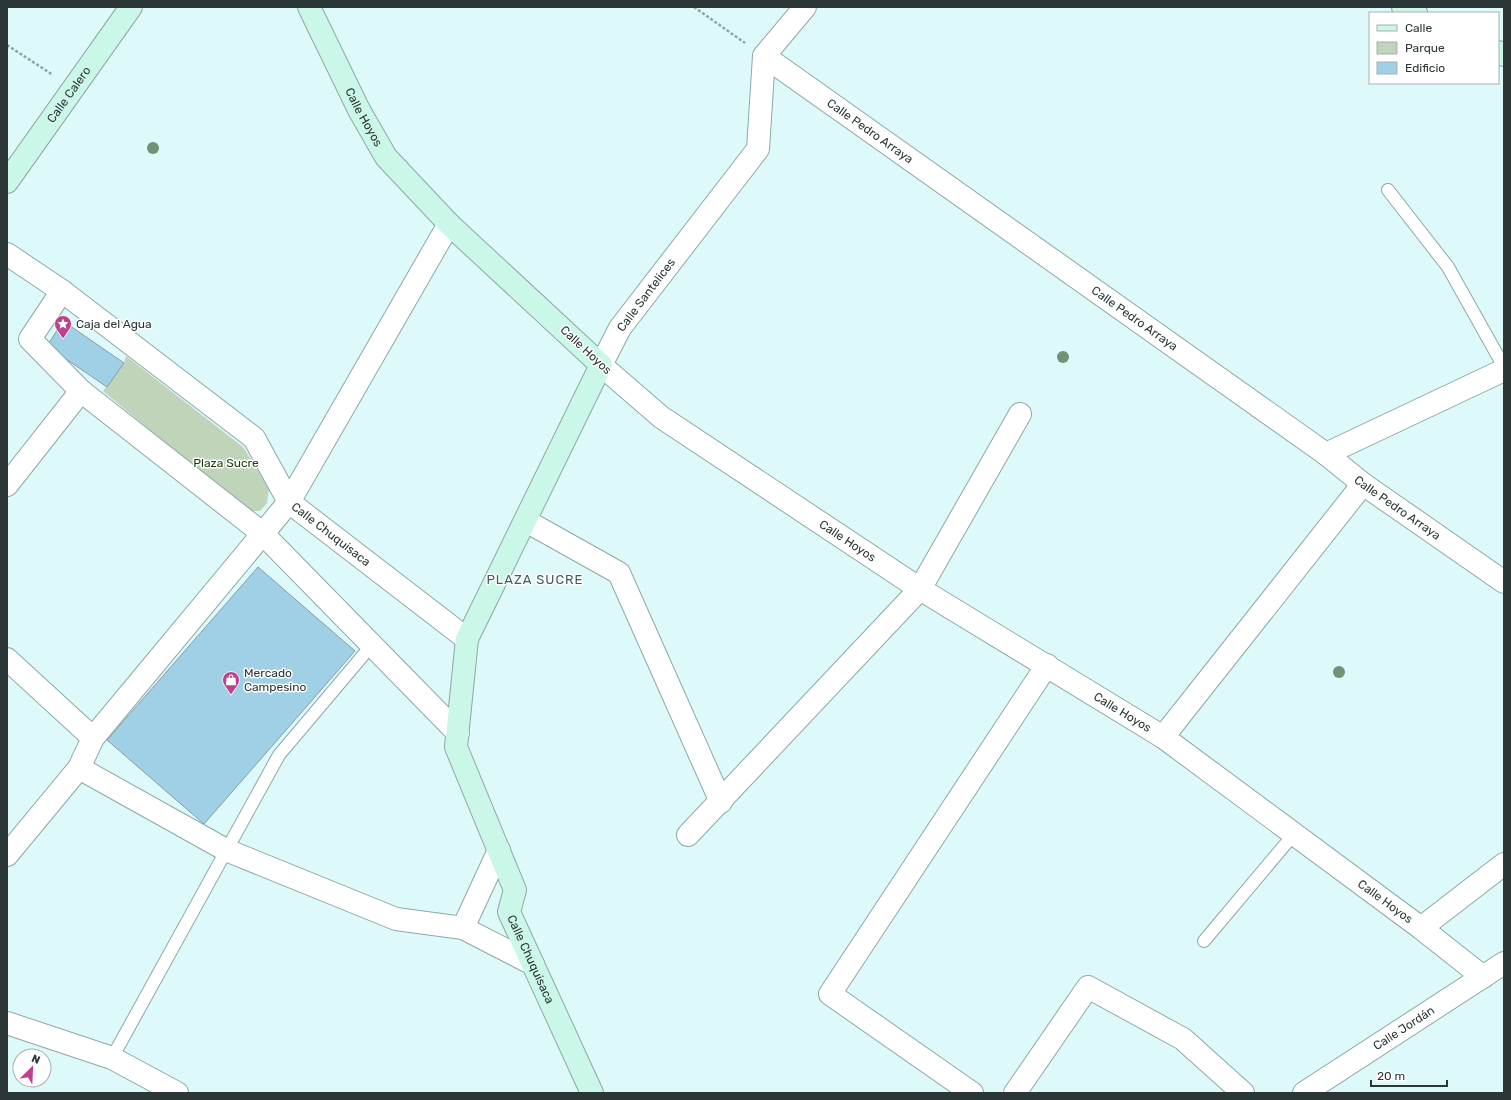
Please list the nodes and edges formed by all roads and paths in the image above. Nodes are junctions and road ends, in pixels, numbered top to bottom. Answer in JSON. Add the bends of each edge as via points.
{"nodes":[{"id":1,"x":131,"y":7,"type":"edge"},
{"id":2,"x":309,"y":7,"type":"edge"},
{"id":3,"x":694,"y":7,"type":"edge"},
{"id":4,"x":804,"y":7,"type":"edge"},
{"id":5,"x":1403,"y":7,"type":"edge"},
{"id":6,"x":1414,"y":12,"type":"edge"},
{"id":7,"x":7,"y":45,"type":"edge"},
{"id":8,"x":764,"y":56,"type":"junction"},
{"id":9,"x":74,"y":88,"type":"junction"},
{"id":10,"x":7,"y":182,"type":"edge"},
{"id":11,"x":1388,"y":190,"type":"dead end"},
{"id":12,"x":449,"y":224,"type":"junction"},
{"id":13,"x":7,"y":254,"type":"edge"},
{"id":14,"x":62,"y":291,"type":"junction"},
{"id":15,"x":602,"y":364,"type":"junction"},
{"id":16,"x":1504,"y":367,"type":"edge"},
{"id":17,"x":1504,"y":370,"type":"edge"},
{"id":18,"x":81,"y":391,"type":"junction"},
{"id":19,"x":1020,"y":414,"type":"dead end"},
{"id":20,"x":1326,"y":454,"type":"junction"},
{"id":21,"x":1363,"y":484,"type":"junction"},
{"id":22,"x":7,"y":485,"type":"edge"},
{"id":23,"x":290,"y":502,"type":"junction"},
{"id":24,"x":526,"y":521,"type":"junction"},
{"id":25,"x":262,"y":533,"type":"junction"},
{"id":26,"x":1504,"y":582,"type":"edge"},
{"id":27,"x":920,"y":589,"type":"junction"},
{"id":28,"x":467,"y":639,"type":"junction"},
{"id":29,"x":371,"y":646,"type":"junction"},
{"id":30,"x":7,"y":659,"type":"edge"},
{"id":31,"x":1047,"y":665,"type":"junction"},
{"id":32,"x":458,"y":733,"type":"junction"},
{"id":33,"x":93,"y":738,"type":"junction"},
{"id":34,"x":1163,"y":738,"type":"junction"},
{"id":35,"x":79,"y":768,"type":"junction"},
{"id":36,"x":721,"y":802,"type":"junction"},
{"id":37,"x":1294,"y":834,"type":"junction"},
{"id":38,"x":688,"y":835,"type":"dead end"},
{"id":39,"x":10,"y":845,"type":"edge"},
{"id":40,"x":226,"y":850,"type":"junction"},
{"id":41,"x":499,"y":850,"type":"junction"},
{"id":42,"x":1504,"y":864,"type":"edge"},
{"id":43,"x":463,"y":928,"type":"junction"},
{"id":44,"x":1421,"y":928,"type":"junction"},
{"id":45,"x":1204,"y":941,"type":"dead end"},
{"id":46,"x":1504,"y":963,"type":"edge"},
{"id":47,"x":533,"y":964,"type":"junction"},
{"id":48,"x":1483,"y":977,"type":"junction"},
{"id":49,"x":7,"y":1023,"type":"edge"},
{"id":50,"x":112,"y":1058,"type":"junction"},
{"id":51,"x":177,"y":1093,"type":"edge"},
{"id":52,"x":592,"y":1093,"type":"edge"},
{"id":53,"x":972,"y":1093,"type":"edge"},
{"id":54,"x":1015,"y":1093,"type":"edge"},
{"id":55,"x":1243,"y":1093,"type":"edge"},
{"id":56,"x":1304,"y":1093,"type":"edge"}],
"edges":[{"from":1,"to":9,"type":"main road","name":"Calle Calero"},
{"from":2,"to":12,"type":"main road","name":"Calle Hoyos","via":[[358,110],[386,157]]},
{"from":3,"to":8,"type":"path"},
{"from":4,"to":8,"type":"street"},
{"from":5,"to":6,"type":"main road"},
{"from":7,"to":9,"type":"path"},
{"from":8,"to":15,"type":"street","name":"Calle Santelices","via":[[758,149],[620,328]]},
{"from":8,"to":20,"type":"street","name":"Calle Pedro Arraya"},
{"from":9,"to":10,"type":"main road","name":"Calle Calero"},
{"from":11,"to":16,"type":"lane","via":[[1448,267]]},
{"from":12,"to":15,"type":"main road","name":"Calle Hoyos"},
{"from":12,"to":23,"type":"street"},
{"from":13,"to":14,"type":"street","name":"Calle Chuquisaca"},
{"from":14,"to":18,"type":"street","via":[[30,339]]},
{"from":14,"to":23,"type":"street","name":"Calle Chuquisaca","via":[[254,438]]},
{"from":15,"to":24,"type":"main road","name":"Calle Santelices"},
{"from":15,"to":27,"type":"street","name":"Calle Hoyos","via":[[661,417]]},
{"from":17,"to":20,"type":"street"},
{"from":18,"to":22,"type":"street"},
{"from":18,"to":25,"type":"street"},
{"from":19,"to":27,"type":"street"},
{"from":20,"to":21,"type":"street","name":"Calle Pedro Arraya"},
{"from":21,"to":26,"type":"street","name":"Calle Pedro Arraya"},
{"from":21,"to":34,"type":"street"},
{"from":23,"to":25,"type":"street"},
{"from":23,"to":28,"type":"street","name":"Calle Chuquisaca"},
{"from":24,"to":28,"type":"main road","name":"Calle Santelices"},
{"from":24,"to":36,"type":"street","via":[[618,573]]},
{"from":25,"to":29,"type":"street"},
{"from":25,"to":33,"type":"street"},
{"from":27,"to":31,"type":"street","name":"Calle Hoyos"},
{"from":27,"to":36,"type":"street"},
{"from":28,"to":32,"type":"main road","name":"Calle Chuquisaca"},
{"from":29,"to":32,"type":"street"},
{"from":29,"to":40,"type":"lane","via":[[279,755]]},
{"from":30,"to":33,"type":"street"},
{"from":31,"to":34,"type":"street","name":"Calle Hoyos"},
{"from":31,"to":53,"type":"street","via":[[830,994]]},
{"from":32,"to":41,"type":"main road","name":"Calle Chuquisaca","via":[[456,747]]},
{"from":33,"to":35,"type":"street"},
{"from":34,"to":37,"type":"street","name":"Calle Hoyos"},
{"from":35,"to":39,"type":"street"},
{"from":35,"to":40,"type":"street"},
{"from":36,"to":38,"type":"street"},
{"from":37,"to":44,"type":"street","name":"Calle Hoyos"},
{"from":37,"to":45,"type":"lane"},
{"from":40,"to":43,"type":"street","via":[[396,920]]},
{"from":40,"to":50,"type":"lane"},
{"from":41,"to":43,"type":"street"},
{"from":41,"to":47,"type":"main road","name":"Calle Chuquisaca","via":[[515,890],[509,912]]},
{"from":42,"to":44,"type":"street"},
{"from":43,"to":47,"type":"street"},
{"from":44,"to":48,"type":"street","name":"Calle Hoyos"},
{"from":46,"to":48,"type":"street","name":"Calle Jordán"},
{"from":47,"to":52,"type":"main road","name":"Calle Chuquisaca"},
{"from":48,"to":56,"type":"street","name":"Calle Jordán"},
{"from":49,"to":50,"type":"street"},
{"from":50,"to":51,"type":"street"},
{"from":54,"to":55,"type":"street","via":[[1088,987],[1183,1039]]}]}
